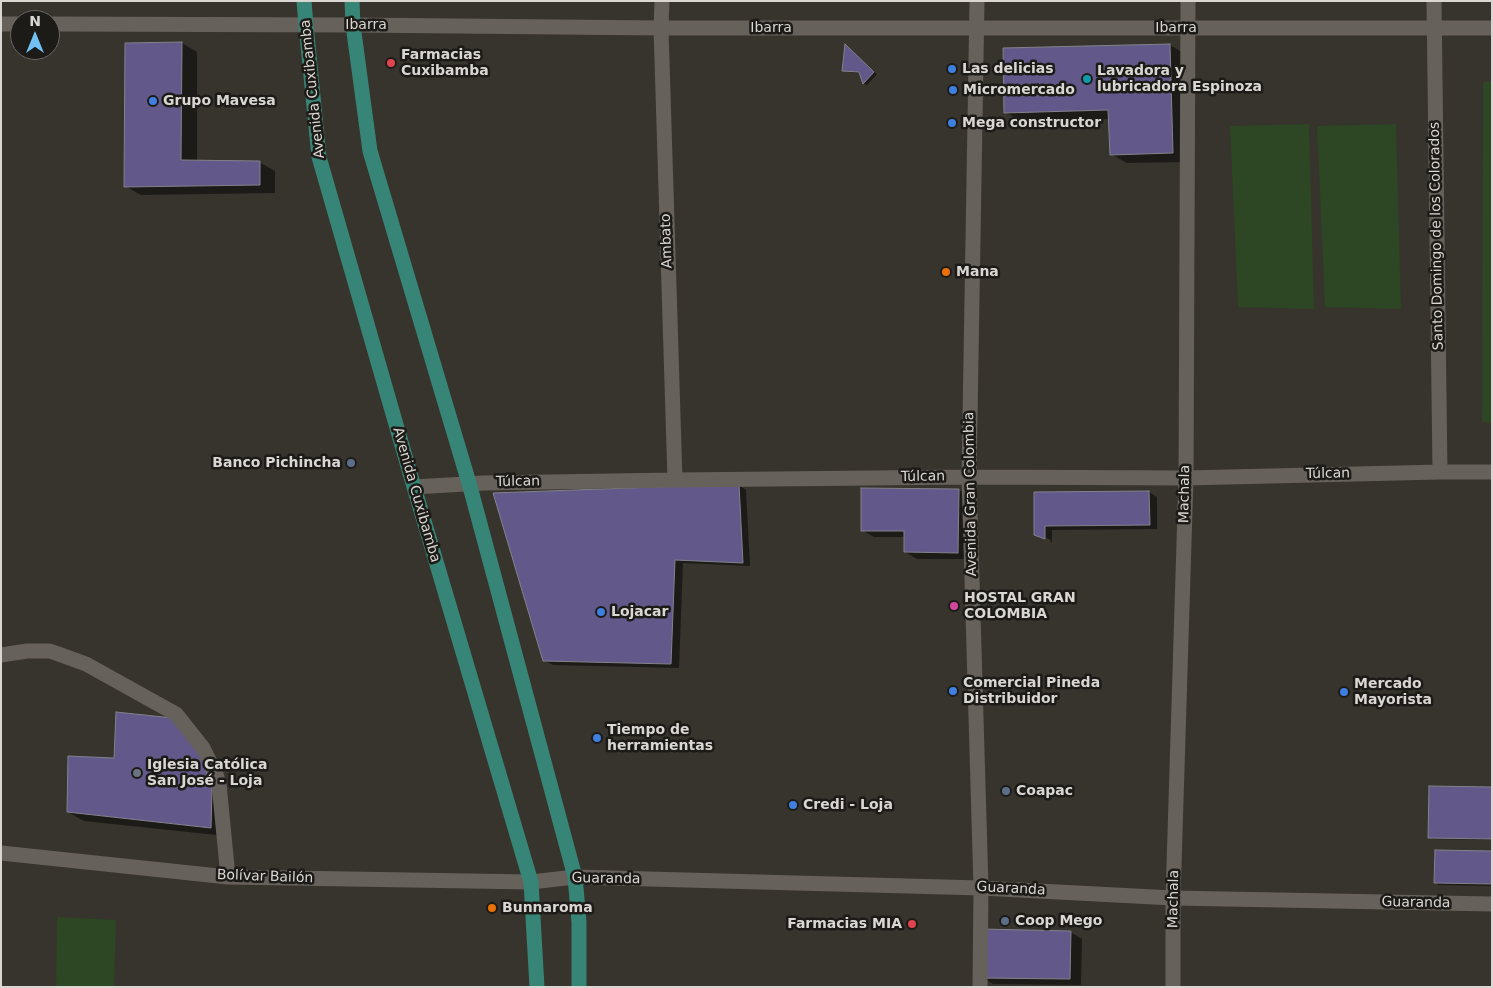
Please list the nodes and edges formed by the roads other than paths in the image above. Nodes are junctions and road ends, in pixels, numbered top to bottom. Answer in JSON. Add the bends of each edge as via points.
{"nodes":[{"id":1,"x":304,"y":1,"type":"edge"},
{"id":2,"x":352,"y":1,"type":"edge"},
{"id":3,"x":662,"y":1,"type":"edge"},
{"id":4,"x":977,"y":1,"type":"edge"},
{"id":5,"x":1188,"y":1,"type":"edge"},
{"id":6,"x":1434,"y":1,"type":"edge"},
{"id":7,"x":60,"y":24,"type":"edge"},
{"id":8,"x":353,"y":24,"type":"junction"},
{"id":9,"x":306,"y":25,"type":"junction"},
{"id":10,"x":660,"y":28,"type":"junction"},
{"id":11,"x":1187,"y":28,"type":"junction"},
{"id":12,"x":1492,"y":28,"type":"edge"},
{"id":13,"x":977,"y":29,"type":"junction"},
{"id":14,"x":1434,"y":29,"type":"junction"},
{"id":15,"x":1440,"y":472,"type":"junction"},
{"id":16,"x":1492,"y":472,"type":"edge"},
{"id":17,"x":969,"y":477,"type":"junction"},
{"id":18,"x":1186,"y":478,"type":"junction"},
{"id":19,"x":675,"y":480,"type":"junction"},
{"id":20,"x":469,"y":483,"type":"junction"},
{"id":21,"x":414,"y":488,"type":"junction"},
{"id":22,"x":1,"y":655,"type":"edge"},
{"id":23,"x":1,"y":853,"type":"edge"},
{"id":24,"x":228,"y":878,"type":"junction"},
{"id":25,"x":575,"y":878,"type":"junction"},
{"id":26,"x":531,"y":882,"type":"junction"},
{"id":27,"x":982,"y":888,"type":"junction"},
{"id":28,"x":1174,"y":898,"type":"junction"},
{"id":29,"x":1492,"y":904,"type":"edge"},
{"id":30,"x":537,"y":987,"type":"edge"},
{"id":31,"x":579,"y":987,"type":"edge"},
{"id":32,"x":980,"y":987,"type":"edge"},
{"id":33,"x":1172,"y":987,"type":"edge"}],
"edges":[{"from":1,"to":9,"type":"main road","name":"Avenida Cuxibamba"},
{"from":2,"to":8,"type":"main road"},
{"from":3,"to":10,"type":"street","name":"Ambato"},
{"from":4,"to":13,"type":"street","name":"Avenida Gran Colombia"},
{"from":5,"to":11,"type":"street","name":"Machala"},
{"from":6,"to":14,"type":"street","name":"Santo Domingo de los Colorados"},
{"from":7,"to":9,"type":"street","name":"Ibarra"},
{"from":8,"to":9,"type":"street","name":"Ibarra"},
{"from":8,"to":10,"type":"street","name":"Ibarra"},
{"from":8,"to":20,"type":"main road","via":[[370,151]]},
{"from":9,"to":21,"type":"main road","name":"Avenida Cuxibamba","via":[[319,157]]},
{"from":10,"to":13,"type":"street","name":"Ibarra"},
{"from":10,"to":19,"type":"street","name":"Ambato"},
{"from":11,"to":13,"type":"street","name":"Ibarra"},
{"from":11,"to":14,"type":"street","name":"Ibarra"},
{"from":11,"to":18,"type":"street","name":"Machala"},
{"from":12,"to":14,"type":"street","name":"Ibarra"},
{"from":13,"to":17,"type":"street","name":"Avenida Gran Colombia"},
{"from":14,"to":15,"type":"street","name":"Santo Domingo de los Colorados"},
{"from":15,"to":16,"type":"street","name":"Túlcan"},
{"from":15,"to":18,"type":"street","name":"Túlcan"},
{"from":17,"to":18,"type":"street","name":"Túlcan"},
{"from":17,"to":19,"type":"street","name":"Túlcan"},
{"from":17,"to":27,"type":"street","name":"Avenida Gran Colombia"},
{"from":18,"to":28,"type":"street","name":"Machala"},
{"from":19,"to":20,"type":"street","name":"Túlcan"},
{"from":20,"to":21,"type":"street","name":"Túlcan"},
{"from":20,"to":25,"type":"main road"},
{"from":21,"to":26,"type":"main road","name":"Avenida Cuxibamba"},
{"from":22,"to":24,"type":"street","via":[[50,651],[86,664],[176,714],[203,748],[216,774]]},
{"from":23,"to":24,"type":"street","name":"Bolívar Bailón"},
{"from":24,"to":26,"type":"street","name":"Bolívar Bailón"},
{"from":25,"to":26,"type":"street","name":"Guaranda"},
{"from":25,"to":27,"type":"street","name":"Guaranda"},
{"from":25,"to":31,"type":"main road"},
{"from":26,"to":30,"type":"main road","name":"Avenida Cuxibamba"},
{"from":27,"to":28,"type":"street","name":"Guaranda"},
{"from":27,"to":32,"type":"street","name":"Avenida Gran Colombia"},
{"from":28,"to":29,"type":"street","name":"Guaranda"},
{"from":28,"to":33,"type":"street","name":"Machala"}]}
